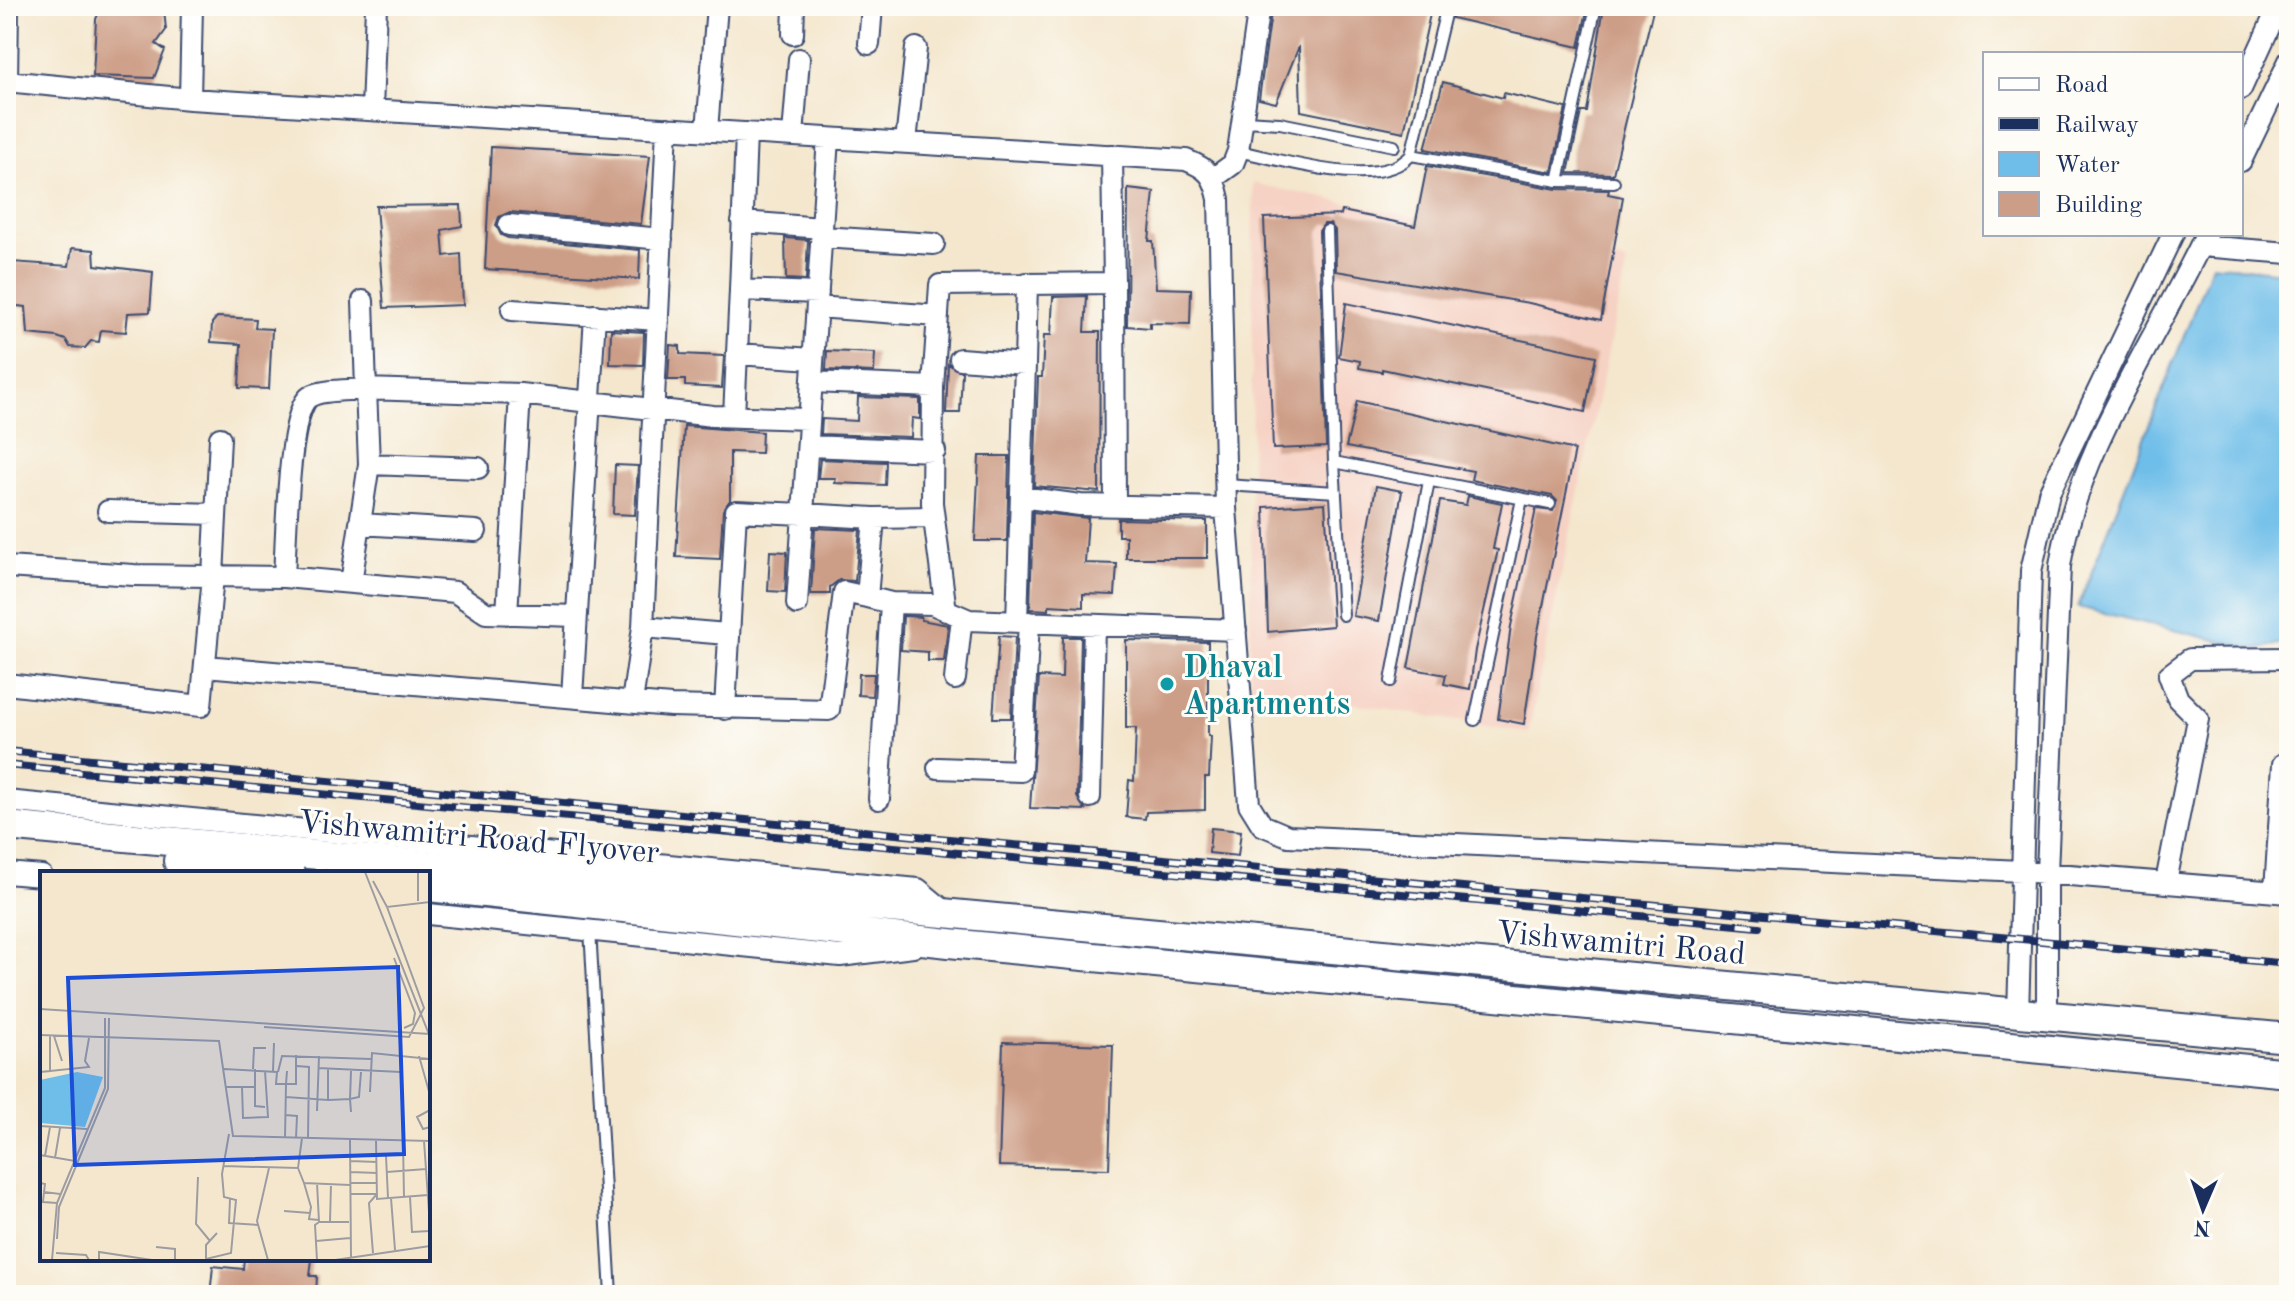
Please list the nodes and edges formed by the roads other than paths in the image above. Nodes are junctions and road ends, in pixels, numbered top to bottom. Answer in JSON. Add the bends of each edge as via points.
{"nodes":[{"id":1,"x":8,"y":6,"type":"edge"},
{"id":2,"x":192,"y":6,"type":"edge"},
{"id":3,"x":376,"y":6,"type":"edge"},
{"id":4,"x":717,"y":6,"type":"edge"},
{"id":5,"x":794,"y":6,"type":"edge"},
{"id":6,"x":872,"y":6,"type":"edge"},
{"id":7,"x":1259,"y":6,"type":"edge"},
{"id":8,"x":1447,"y":6,"type":"edge"},
{"id":9,"x":1596,"y":6,"type":"edge"},
{"id":10,"x":2280,"y":19,"type":"edge"},
{"id":11,"x":793,"y":34,"type":"dead end"},
{"id":12,"x":869,"y":44,"type":"dead end"},
{"id":13,"x":916,"y":48,"type":"dead end"},
{"id":14,"x":799,"y":59,"type":"dead end"},
{"id":15,"x":2289,"y":61,"type":"edge"},
{"id":16,"x":7,"y":81,"type":"edge"},
{"id":17,"x":2243,"y":85,"type":"edge"},
{"id":18,"x":190,"y":99,"type":"junction"},
{"id":19,"x":372,"y":110,"type":"junction"},
{"id":20,"x":1244,"y":121,"type":"junction"},
{"id":21,"x":667,"y":128,"type":"junction"},
{"id":22,"x":707,"y":130,"type":"junction"},
{"id":23,"x":746,"y":133,"type":"junction"},
{"id":24,"x":793,"y":136,"type":"junction"},
{"id":25,"x":828,"y":138,"type":"junction"},
{"id":26,"x":906,"y":142,"type":"junction"},
{"id":27,"x":1394,"y":146,"type":"dead end"},
{"id":28,"x":1238,"y":151,"type":"junction"},
{"id":29,"x":1112,"y":155,"type":"junction"},
{"id":30,"x":1411,"y":155,"type":"junction"},
{"id":31,"x":2243,"y":157,"type":"edge"},
{"id":32,"x":1215,"y":177,"type":"junction"},
{"id":33,"x":1558,"y":181,"type":"junction"},
{"id":34,"x":1614,"y":182,"type":"dead end"},
{"id":35,"x":742,"y":222,"type":"junction"},
{"id":36,"x":509,"y":225,"type":"dead end"},
{"id":37,"x":1327,"y":231,"type":"dead end"},
{"id":38,"x":822,"y":232,"type":"junction"},
{"id":39,"x":2172,"y":236,"type":"edge"},
{"id":40,"x":662,"y":239,"type":"junction"},
{"id":41,"x":2204,"y":240,"type":"edge"},
{"id":42,"x":934,"y":244,"type":"dead end"},
{"id":43,"x":2289,"y":253,"type":"edge"},
{"id":44,"x":1027,"y":283,"type":"junction"},
{"id":45,"x":1114,"y":283,"type":"junction"},
{"id":46,"x":740,"y":290,"type":"junction"},
{"id":47,"x":817,"y":300,"type":"junction"},
{"id":48,"x":363,"y":301,"type":"dead end"},
{"id":49,"x":512,"y":310,"type":"dead end"},
{"id":50,"x":595,"y":315,"type":"junction"},
{"id":51,"x":938,"y":316,"type":"junction"},
{"id":52,"x":658,"y":320,"type":"junction"},
{"id":53,"x":737,"y":354,"type":"junction"},
{"id":54,"x":813,"y":359,"type":"junction"},
{"id":55,"x":960,"y":359,"type":"dead end"},
{"id":56,"x":1025,"y":364,"type":"junction"},
{"id":57,"x":812,"y":382,"type":"junction"},
{"id":58,"x":933,"y":387,"type":"junction"},
{"id":59,"x":366,"y":389,"type":"junction"},
{"id":60,"x":520,"y":394,"type":"junction"},
{"id":61,"x":588,"y":402,"type":"junction"},
{"id":62,"x":655,"y":410,"type":"junction"},
{"id":63,"x":734,"y":416,"type":"junction"},
{"id":64,"x":809,"y":419,"type":"junction"},
{"id":65,"x":220,"y":438,"type":"dead end"},
{"id":66,"x":808,"y":446,"type":"junction"},
{"id":67,"x":935,"y":451,"type":"junction"},
{"id":68,"x":1334,"y":462,"type":"junction"},
{"id":69,"x":369,"y":464,"type":"junction"},
{"id":70,"x":478,"y":468,"type":"dead end"},
{"id":71,"x":1429,"y":481,"type":"junction"},
{"id":72,"x":1225,"y":485,"type":"junction"},
{"id":73,"x":1336,"y":492,"type":"junction"},
{"id":74,"x":1021,"y":497,"type":"junction"},
{"id":75,"x":1522,"y":499,"type":"junction"},
{"id":76,"x":1550,"y":504,"type":"dead end"},
{"id":77,"x":1115,"y":505,"type":"junction"},
{"id":78,"x":1226,"y":508,"type":"junction"},
{"id":79,"x":108,"y":511,"type":"dead end"},
{"id":80,"x":216,"y":514,"type":"junction"},
{"id":81,"x":803,"y":514,"type":"junction"},
{"id":82,"x":933,"y":517,"type":"junction"},
{"id":83,"x":874,"y":518,"type":"junction"},
{"id":84,"x":360,"y":524,"type":"junction"},
{"id":85,"x":476,"y":531,"type":"dead end"},
{"id":86,"x":6,"y":567,"type":"edge"},
{"id":87,"x":213,"y":576,"type":"junction"},
{"id":88,"x":284,"y":577,"type":"junction"},
{"id":89,"x":351,"y":583,"type":"junction"},
{"id":90,"x":867,"y":597,"type":"junction"},
{"id":91,"x":891,"y":603,"type":"junction"},
{"id":92,"x":797,"y":604,"type":"dead end"},
{"id":93,"x":507,"y":614,"type":"junction"},
{"id":94,"x":954,"y":614,"type":"junction"},
{"id":95,"x":1343,"y":615,"type":"dead end"},
{"id":96,"x":576,"y":616,"type":"junction"},
{"id":97,"x":1023,"y":622,"type":"junction"},
{"id":98,"x":1094,"y":625,"type":"junction"},
{"id":99,"x":643,"y":627,"type":"junction"},
{"id":100,"x":1236,"y":630,"type":"junction"},
{"id":101,"x":727,"y":634,"type":"junction"},
{"id":102,"x":2289,"y":658,"type":"edge"},
{"id":103,"x":205,"y":666,"type":"junction"},
{"id":104,"x":955,"y":679,"type":"dead end"},
{"id":105,"x":1391,"y":681,"type":"dead end"},
{"id":106,"x":6,"y":684,"type":"edge"},
{"id":107,"x":572,"y":697,"type":"junction"},
{"id":108,"x":632,"y":702,"type":"junction"},
{"id":109,"x":725,"y":709,"type":"junction"},
{"id":110,"x":1475,"y":720,"type":"dead end"},
{"id":111,"x":2283,"y":764,"type":"dead end"},
{"id":112,"x":938,"y":768,"type":"dead end"},
{"id":113,"x":1090,"y":797,"type":"dead end"},
{"id":114,"x":879,"y":799,"type":"dead end"},
{"id":115,"x":6,"y":801,"type":"edge"},
{"id":116,"x":6,"y":826,"type":"edge"},
{"id":117,"x":6,"y":845,"type":"edge"},
{"id":118,"x":197,"y":854,"type":"junction"},
{"id":119,"x":280,"y":871,"type":"edge"},
{"id":120,"x":413,"y":871,"type":"edge"},
{"id":121,"x":2021,"y":871,"type":"junction"},
{"id":122,"x":430,"y":872,"type":"edge"},
{"id":123,"x":2047,"y":872,"type":"junction"},
{"id":124,"x":6,"y":873,"type":"edge"},
{"id":125,"x":40,"y":876,"type":"edge"},
{"id":126,"x":2166,"y":882,"type":"junction"},
{"id":127,"x":430,"y":887,"type":"edge"},
{"id":128,"x":2282,"y":892,"type":"edge"},
{"id":129,"x":947,"y":913,"type":"junction"},
{"id":130,"x":430,"y":914,"type":"edge"},
{"id":131,"x":590,"y":929,"type":"junction"},
{"id":132,"x":949,"y":943,"type":"junction"},
{"id":133,"x":2018,"y":1014,"type":"junction"},
{"id":134,"x":2047,"y":1017,"type":"junction"},
{"id":135,"x":2289,"y":1038,"type":"edge"},
{"id":136,"x":2289,"y":1073,"type":"edge"},
{"id":137,"x":611,"y":1295,"type":"edge"}],
"edges":[{"from":1,"to":16,"type":"street"},
{"from":2,"to":18,"type":"street"},
{"from":3,"to":19,"type":"street"},
{"from":4,"to":22,"type":"street"},
{"from":5,"to":11,"type":"street"},
{"from":6,"to":12,"type":"street"},
{"from":7,"to":20,"type":"street"},
{"from":8,"to":30,"type":"lane"},
{"from":9,"to":33,"type":"lane"},
{"from":10,"to":17,"type":"street"},
{"from":13,"to":26,"type":"street"},
{"from":14,"to":24,"type":"street"},
{"from":15,"to":31,"type":"street"},
{"from":16,"to":18,"type":"street"},
{"from":18,"to":19,"type":"street"},
{"from":19,"to":21,"type":"street"},
{"from":20,"to":27,"type":"lane"},
{"from":20,"to":28,"type":"street"},
{"from":21,"to":22,"type":"street"},
{"from":21,"to":40,"type":"street"},
{"from":22,"to":23,"type":"street"},
{"from":23,"to":24,"type":"street"},
{"from":23,"to":35,"type":"street"},
{"from":24,"to":25,"type":"street"},
{"from":25,"to":26,"type":"street"},
{"from":25,"to":38,"type":"street"},
{"from":26,"to":29,"type":"street"},
{"from":28,"to":30,"type":"lane","via":[[1354,173],[1392,170]]},
{"from":28,"to":32,"type":"street","via":[[1233,164]]},
{"from":29,"to":32,"type":"street","via":[[1186,160]]},
{"from":29,"to":45,"type":"street"},
{"from":30,"to":33,"type":"lane"},
{"from":32,"to":72,"type":"street"},
{"from":33,"to":34,"type":"lane"},
{"from":35,"to":38,"type":"street"},
{"from":35,"to":46,"type":"street"},
{"from":36,"to":40,"type":"street"},
{"from":37,"to":68,"type":"lane"},
{"from":38,"to":42,"type":"street"},
{"from":38,"to":47,"type":"street"},
{"from":39,"to":121,"type":"street","via":[[2041,519],[2031,571]]},
{"from":40,"to":52,"type":"street"},
{"from":41,"to":43,"type":"street"},
{"from":41,"to":123,"type":"street","via":[[2082,479],[2066,528]]},
{"from":44,"to":45,"type":"street"},
{"from":44,"to":51,"type":"street","via":[[940,285]]},
{"from":44,"to":56,"type":"street"},
{"from":45,"to":77,"type":"street"},
{"from":46,"to":47,"type":"street"},
{"from":46,"to":53,"type":"street"},
{"from":47,"to":51,"type":"street"},
{"from":47,"to":54,"type":"street"},
{"from":48,"to":59,"type":"street"},
{"from":49,"to":50,"type":"street"},
{"from":50,"to":52,"type":"street"},
{"from":50,"to":61,"type":"street"},
{"from":51,"to":58,"type":"street"},
{"from":52,"to":62,"type":"street"},
{"from":53,"to":54,"type":"street"},
{"from":53,"to":63,"type":"street"},
{"from":54,"to":57,"type":"street"},
{"from":55,"to":56,"type":"street"},
{"from":56,"to":74,"type":"street"},
{"from":57,"to":58,"type":"street"},
{"from":57,"to":64,"type":"street"},
{"from":58,"to":67,"type":"street"},
{"from":59,"to":60,"type":"street"},
{"from":59,"to":69,"type":"street"},
{"from":59,"to":88,"type":"street","via":[[310,396],[302,403],[295,431]]},
{"from":60,"to":61,"type":"street"},
{"from":60,"to":93,"type":"street"},
{"from":61,"to":62,"type":"street"},
{"from":61,"to":96,"type":"street"},
{"from":62,"to":63,"type":"street"},
{"from":62,"to":99,"type":"street"},
{"from":63,"to":64,"type":"street"},
{"from":64,"to":66,"type":"street"},
{"from":65,"to":80,"type":"street"},
{"from":66,"to":67,"type":"street"},
{"from":66,"to":81,"type":"street"},
{"from":67,"to":82,"type":"street"},
{"from":68,"to":71,"type":"lane"},
{"from":68,"to":73,"type":"lane"},
{"from":69,"to":70,"type":"street"},
{"from":69,"to":84,"type":"street"},
{"from":71,"to":75,"type":"lane"},
{"from":71,"to":105,"type":"lane"},
{"from":72,"to":73,"type":"lane"},
{"from":72,"to":78,"type":"street"},
{"from":73,"to":95,"type":"lane"},
{"from":74,"to":77,"type":"street"},
{"from":74,"to":97,"type":"street"},
{"from":75,"to":76,"type":"lane"},
{"from":75,"to":110,"type":"lane"},
{"from":77,"to":78,"type":"street"},
{"from":78,"to":100,"type":"street"},
{"from":79,"to":80,"type":"street"},
{"from":80,"to":87,"type":"street"},
{"from":81,"to":83,"type":"street"},
{"from":81,"to":92,"type":"street"},
{"from":81,"to":101,"type":"street","via":[[736,511]]},
{"from":82,"to":83,"type":"street"},
{"from":82,"to":94,"type":"street"},
{"from":83,"to":90,"type":"street"},
{"from":84,"to":85,"type":"street"},
{"from":84,"to":89,"type":"street"},
{"from":86,"to":87,"type":"street"},
{"from":87,"to":88,"type":"street"},
{"from":87,"to":103,"type":"street"},
{"from":88,"to":89,"type":"street"},
{"from":89,"to":93,"type":"street","via":[[455,592],[486,613]]},
{"from":90,"to":91,"type":"street"},
{"from":90,"to":109,"type":"street","via":[[844,592],[829,710]]},
{"from":91,"to":94,"type":"street","via":[[932,604]]},
{"from":91,"to":114,"type":"street"},
{"from":93,"to":96,"type":"street"},
{"from":94,"to":97,"type":"street"},
{"from":94,"to":104,"type":"street"},
{"from":96,"to":107,"type":"street"},
{"from":97,"to":98,"type":"street"},
{"from":97,"to":112,"type":"street","via":[[1021,771]]},
{"from":98,"to":100,"type":"street"},
{"from":98,"to":113,"type":"street"},
{"from":99,"to":101,"type":"street"},
{"from":99,"to":108,"type":"street"},
{"from":100,"to":121,"type":"street","via":[[1249,804],[1262,825],[1288,836]]},
{"from":101,"to":109,"type":"street"},
{"from":102,"to":126,"type":"street","via":[[2190,659],[2169,675],[2178,699],[2198,719]]},
{"from":103,"to":106,"type":"street","via":[[201,706]]},
{"from":103,"to":107,"type":"street"},
{"from":107,"to":108,"type":"street"},
{"from":108,"to":109,"type":"street"},
{"from":111,"to":128,"type":"street"},
{"from":115,"to":129,"type":"street","via":[[918,889]]},
{"from":116,"to":118,"type":"main road","name":"Vishwamitri Road Flyover"},
{"from":117,"to":118,"type":"main road","name":"Vishwamitri Road Flyover"},
{"from":118,"to":119,"type":"main road","name":"Vishwamitri Road Flyover"},
{"from":118,"to":120,"type":"main road","name":"Vishwamitri Road Flyover"},
{"from":121,"to":123,"type":"street"},
{"from":121,"to":133,"type":"street"},
{"from":122,"to":129,"type":"main road","name":"Vishwamitri Road Flyover"},
{"from":123,"to":126,"type":"street"},
{"from":123,"to":134,"type":"street"},
{"from":124,"to":125,"type":"street"},
{"from":126,"to":128,"type":"street"},
{"from":127,"to":132,"type":"main road","name":"Vishwamitri Road Flyover"},
{"from":129,"to":133,"type":"main road","name":"Vishwamitri Road"},
{"from":130,"to":131,"type":"street"},
{"from":131,"to":132,"type":"street","via":[[840,956]]},
{"from":131,"to":137,"type":"lane"},
{"from":132,"to":136,"type":"main road","name":"Vishwamitri Road"},
{"from":133,"to":134,"type":"main road","name":"Vishwamitri Road"},
{"from":134,"to":135,"type":"main road","name":"Vishwamitri Road"}]}
